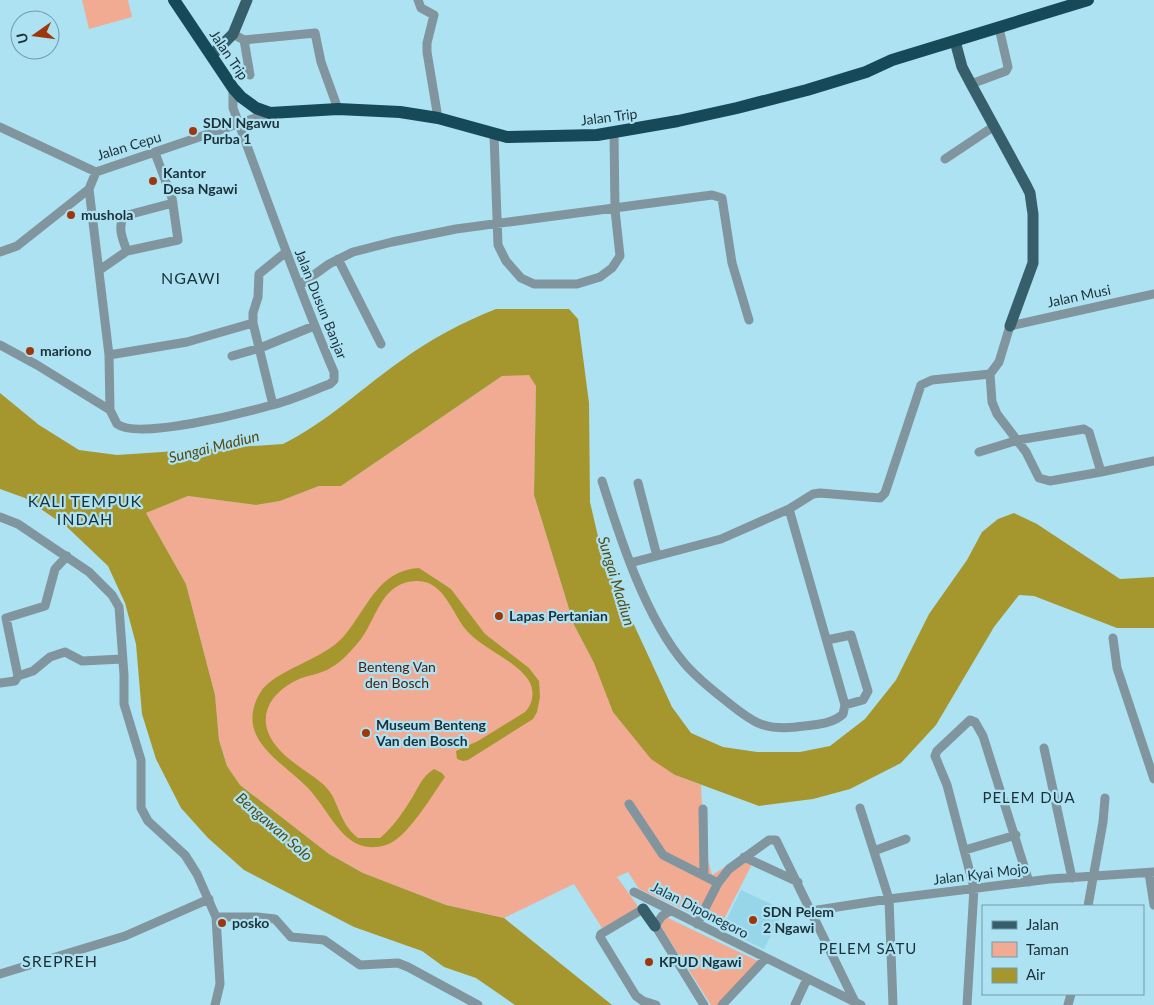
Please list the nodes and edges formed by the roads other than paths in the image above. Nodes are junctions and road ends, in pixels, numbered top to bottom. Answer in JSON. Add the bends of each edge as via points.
{"nodes":[{"id":1,"x":174,"y":0,"type":"edge"},
{"id":2,"x":247,"y":0,"type":"edge"},
{"id":3,"x":418,"y":0,"type":"edge"},
{"id":4,"x":1088,"y":0,"type":"edge"},
{"id":5,"x":999,"y":28,"type":"junction"},
{"id":6,"x":233,"y":34,"type":"junction"},
{"id":7,"x":244,"y":40,"type":"junction"},
{"id":8,"x":955,"y":42,"type":"junction"},
{"id":9,"x":212,"y":55,"type":"junction"},
{"id":10,"x":250,"y":75,"type":"dead end"},
{"id":11,"x":971,"y":84,"type":"junction"},
{"id":12,"x":232,"y":88,"type":"junction"},
{"id":13,"x":338,"y":109,"type":"junction"},
{"id":14,"x":270,"y":113,"type":"junction"},
{"id":15,"x":438,"y":118,"type":"junction"},
{"id":16,"x":239,"y":124,"type":"junction"},
{"id":17,"x":0,"y":127,"type":"edge"},
{"id":18,"x":993,"y":127,"type":"junction"},
{"id":19,"x":614,"y":133,"type":"junction"},
{"id":20,"x":494,"y":135,"type":"junction"},
{"id":21,"x":155,"y":153,"type":"junction"},
{"id":22,"x":944,"y":159,"type":"dead end"},
{"id":23,"x":96,"y":172,"type":"junction"},
{"id":24,"x":89,"y":190,"type":"junction"},
{"id":25,"x":173,"y":203,"type":"junction"},
{"id":26,"x":615,"y":210,"type":"junction"},
{"id":27,"x":497,"y":224,"type":"junction"},
{"id":28,"x":127,"y":251,"type":"junction"},
{"id":29,"x":0,"y":252,"type":"edge"},
{"id":30,"x":286,"y":252,"type":"junction"},
{"id":31,"x":338,"y":259,"type":"junction"},
{"id":32,"x":100,"y":269,"type":"junction"},
{"id":33,"x":300,"y":285,"type":"junction"},
{"id":34,"x":1154,"y":294,"type":"edge"},
{"id":35,"x":749,"y":320,"type":"dead end"},
{"id":36,"x":253,"y":323,"type":"junction"},
{"id":37,"x":314,"y":326,"type":"junction"},
{"id":38,"x":1010,"y":326,"type":"junction"},
{"id":39,"x":381,"y":344,"type":"dead end"},
{"id":40,"x":0,"y":345,"type":"edge"},
{"id":41,"x":260,"y":348,"type":"junction"},
{"id":42,"x":109,"y":355,"type":"junction"},
{"id":43,"x":232,"y":356,"type":"dead end"},
{"id":44,"x":990,"y":374,"type":"junction"},
{"id":45,"x":273,"y":405,"type":"junction"},
{"id":46,"x":110,"y":410,"type":"junction"},
{"id":47,"x":1018,"y":440,"type":"junction"},
{"id":48,"x":978,"y":452,"type":"dead end"},
{"id":49,"x":1154,"y":460,"type":"edge"},
{"id":50,"x":1101,"y":472,"type":"junction"},
{"id":51,"x":602,"y":481,"type":"dead end"},
{"id":52,"x":638,"y":483,"type":"dead end"},
{"id":53,"x":789,"y":509,"type":"junction"},
{"id":54,"x":0,"y":517,"type":"edge"},
{"id":55,"x":67,"y":556,"type":"junction"},
{"id":56,"x":657,"y":556,"type":"junction"},
{"id":57,"x":630,"y":564,"type":"junction"},
{"id":58,"x":1113,"y":638,"type":"dead end"},
{"id":59,"x":827,"y":640,"type":"junction"},
{"id":60,"x":123,"y":659,"type":"junction"},
{"id":61,"x":18,"y":676,"type":"junction"},
{"id":62,"x":0,"y":683,"type":"edge"},
{"id":63,"x":845,"y":705,"type":"junction"},
{"id":64,"x":1044,"y":748,"type":"dead end"},
{"id":65,"x":1154,"y":779,"type":"edge"},
{"id":66,"x":1105,"y":798,"type":"dead end"},
{"id":67,"x":629,"y":804,"type":"dead end"},
{"id":68,"x":860,"y":808,"type":"dead end"},
{"id":69,"x":703,"y":809,"type":"dead end"},
{"id":70,"x":1016,"y":836,"type":"junction"},
{"id":71,"x":906,"y":839,"type":"dead end"},
{"id":72,"x":965,"y":850,"type":"junction"},
{"id":73,"x":874,"y":851,"type":"junction"},
{"id":74,"x":744,"y":857,"type":"junction"},
{"id":75,"x":1151,"y":872,"type":"edge"},
{"id":76,"x":704,"y":875,"type":"junction"},
{"id":77,"x":1094,"y":877,"type":"junction"},
{"id":78,"x":1072,"y":878,"type":"junction"},
{"id":79,"x":798,"y":882,"type":"junction"},
{"id":80,"x":1029,"y":882,"type":"junction"},
{"id":81,"x":718,"y":883,"type":"junction"},
{"id":82,"x":974,"y":888,"type":"junction"},
{"id":83,"x":889,"y":898,"type":"junction"},
{"id":84,"x":210,"y":899,"type":"junction"},
{"id":85,"x":1154,"y":904,"type":"edge"},
{"id":86,"x":1088,"y":905,"type":"edge"},
{"id":87,"x":643,"y":908,"type":"junction"},
{"id":88,"x":811,"y":910,"type":"junction"},
{"id":89,"x":670,"y":911,"type":"junction"},
{"id":90,"x":216,"y":917,"type":"junction"},
{"id":91,"x":697,"y":924,"type":"junction"},
{"id":92,"x":655,"y":926,"type":"junction"},
{"id":93,"x":766,"y":958,"type":"junction"},
{"id":94,"x":0,"y":974,"type":"edge"},
{"id":95,"x":807,"y":979,"type":"junction"},
{"id":96,"x":858,"y":1004,"type":"edge"},
{"id":97,"x":215,"y":1005,"type":"edge"},
{"id":98,"x":478,"y":1005,"type":"edge"},
{"id":99,"x":656,"y":1005,"type":"edge"},
{"id":100,"x":704,"y":1005,"type":"edge"},
{"id":101,"x":722,"y":1005,"type":"edge"},
{"id":102,"x":795,"y":1005,"type":"edge"},
{"id":103,"x":893,"y":1005,"type":"edge"},
{"id":104,"x":967,"y":1005,"type":"edge"}],
"edges":[{"from":1,"to":9,"type":"highway","name":"Jalan Trip"},
{"from":2,"to":6,"type":"main road"},
{"from":3,"to":15,"type":"street","via":[[421,8],[434,15],[427,52]]},
{"from":4,"to":5,"type":"highway","name":"Jalan Trip"},
{"from":5,"to":8,"type":"highway","name":"Jalan Trip"},
{"from":5,"to":11,"type":"street","via":[[1008,67],[1006,71]]},
{"from":6,"to":7,"type":"street"},
{"from":6,"to":9,"type":"main road"},
{"from":7,"to":10,"type":"street"},
{"from":7,"to":13,"type":"street","via":[[315,33],[321,62]]},
{"from":8,"to":11,"type":"main road"},
{"from":8,"to":19,"type":"highway","name":"Jalan Trip","via":[[892,60],[866,72],[737,108]]},
{"from":9,"to":12,"type":"highway","name":"Jalan Trip"},
{"from":11,"to":18,"type":"main road"},
{"from":12,"to":14,"type":"highway","name":"Jalan Trip","via":[[246,102]]},
{"from":12,"to":16,"type":"street","name":"Jalan Dusun Banjar","via":[[231,101]]},
{"from":13,"to":14,"type":"highway","name":"Jalan Trip"},
{"from":13,"to":15,"type":"highway","name":"Jalan Trip","via":[[400,112]]},
{"from":14,"to":16,"type":"street","name":"Jalan Cepu"},
{"from":15,"to":20,"type":"highway","name":"Jalan Trip"},
{"from":16,"to":21,"type":"street","name":"Jalan Cepu"},
{"from":16,"to":30,"type":"street","name":"Jalan Dusun Banjar"},
{"from":17,"to":23,"type":"street","name":"Jalan Cepu"},
{"from":18,"to":22,"type":"street"},
{"from":18,"to":38,"type":"main road","via":[[1030,194],[1033,214],[1031,272]]},
{"from":19,"to":20,"type":"highway","name":"Jalan Trip","via":[[539,138]]},
{"from":19,"to":26,"type":"street"},
{"from":20,"to":27,"type":"street"},
{"from":21,"to":23,"type":"street","name":"Jalan Cepu"},
{"from":21,"to":25,"type":"street"},
{"from":23,"to":24,"type":"street"},
{"from":24,"to":29,"type":"street","via":[[17,246]]},
{"from":24,"to":32,"type":"street"},
{"from":25,"to":28,"type":"street","via":[[124,216],[120,232]]},
{"from":25,"to":28,"type":"street","via":[[178,240]]},
{"from":26,"to":27,"type":"street"},
{"from":26,"to":27,"type":"street","via":[[620,256],[600,277],[577,284],[534,284],[523,280],[500,250]]},
{"from":26,"to":35,"type":"street","via":[[712,195],[722,198],[732,262]]},
{"from":27,"to":31,"type":"street","via":[[392,242]]},
{"from":28,"to":32,"type":"street"},
{"from":30,"to":33,"type":"street","name":"Jalan Dusun Banjar"},
{"from":30,"to":36,"type":"street","via":[[258,276],[259,294]]},
{"from":31,"to":33,"type":"street"},
{"from":31,"to":39,"type":"street"},
{"from":32,"to":42,"type":"street"},
{"from":33,"to":37,"type":"street","name":"Jalan Dusun Banjar"},
{"from":34,"to":38,"type":"street","name":"Jalan Musi"},
{"from":36,"to":41,"type":"street"},
{"from":36,"to":42,"type":"street","via":[[187,342]]},
{"from":37,"to":41,"type":"street"},
{"from":37,"to":45,"type":"street","name":"Jalan Dusun Banjar","via":[[334,372],[334,380]]},
{"from":38,"to":44,"type":"street","via":[[998,362]]},
{"from":40,"to":46,"type":"street","name":"Jalan Dusun Banjar"},
{"from":41,"to":43,"type":"street"},
{"from":41,"to":45,"type":"street"},
{"from":42,"to":46,"type":"street"},
{"from":44,"to":47,"type":"street","via":[[992,402],[997,414]]},
{"from":44,"to":53,"type":"street","via":[[921,384],[883,496],[820,493]]},
{"from":45,"to":46,"type":"street","name":"Jalan Dusun Banjar","via":[[146,430],[120,426]]},
{"from":47,"to":48,"type":"street"},
{"from":47,"to":50,"type":"street","via":[[1042,480]]},
{"from":47,"to":50,"type":"street","via":[[1086,429]]},
{"from":49,"to":50,"type":"street"},
{"from":51,"to":57,"type":"street"},
{"from":52,"to":56,"type":"street"},
{"from":53,"to":56,"type":"street","via":[[721,539]]},
{"from":53,"to":59,"type":"street"},
{"from":54,"to":55,"type":"street","via":[[18,524]]},
{"from":55,"to":60,"type":"street","via":[[98,580],[116,602],[121,619]]},
{"from":55,"to":61,"type":"street","via":[[55,569],[45,606],[6,618]]},
{"from":56,"to":57,"type":"street"},
{"from":57,"to":63,"type":"street","via":[[657,620],[684,662],[752,722],[786,728],[812,725],[840,717]]},
{"from":58,"to":65,"type":"street","via":[[1114,657]]},
{"from":59,"to":63,"type":"street"},
{"from":59,"to":63,"type":"street","via":[[851,635],[868,691],[863,700]]},
{"from":60,"to":61,"type":"street","via":[[82,661],[65,652]]},
{"from":60,"to":84,"type":"street","via":[[124,704],[141,760],[143,814],[185,855]]},
{"from":61,"to":62,"type":"street","via":[[15,681]]},
{"from":64,"to":78,"type":"street"},
{"from":66,"to":77,"type":"street"},
{"from":67,"to":76,"type":"street","via":[[659,851]]},
{"from":68,"to":73,"type":"street"},
{"from":69,"to":76,"type":"street"},
{"from":70,"to":72,"type":"street"},
{"from":70,"to":72,"type":"street","via":[[983,736],[975,722],[970,720],[935,756],[947,785]]},
{"from":70,"to":80,"type":"street"},
{"from":71,"to":73,"type":"street"},
{"from":72,"to":82,"type":"street"},
{"from":73,"to":83,"type":"street"},
{"from":74,"to":79,"type":"street"},
{"from":74,"to":79,"type":"street","via":[[769,840],[776,840]]},
{"from":74,"to":81,"type":"street"},
{"from":75,"to":77,"type":"street","name":"Jalan Kyai Mojo"},
{"from":75,"to":85,"type":"street"},
{"from":76,"to":81,"type":"street"},
{"from":77,"to":78,"type":"street","name":"Jalan Kyai Mojo"},
{"from":77,"to":86,"type":"street"},
{"from":78,"to":80,"type":"street","name":"Jalan Kyai Mojo"},
{"from":79,"to":88,"type":"street"},
{"from":80,"to":82,"type":"street","name":"Jalan Kyai Mojo"},
{"from":81,"to":91,"type":"street"},
{"from":82,"to":83,"type":"street","name":"Jalan Kyai Mojo"},
{"from":82,"to":104,"type":"street"},
{"from":83,"to":88,"type":"street","name":"Jalan Kyai Mojo"},
{"from":83,"to":103,"type":"street"},
{"from":84,"to":90,"type":"street"},
{"from":84,"to":94,"type":"street","via":[[125,936]]},
{"from":87,"to":89,"type":"street","name":"Jalan Diponegoro","via":[[634,892]]},
{"from":87,"to":92,"type":"main road"},
{"from":87,"to":99,"type":"street","via":[[600,937],[636,996]]},
{"from":88,"to":96,"type":"street"},
{"from":89,"to":91,"type":"street","name":"Jalan Diponegoro"},
{"from":89,"to":92,"type":"street"},
{"from":90,"to":97,"type":"street","via":[[220,975]]},
{"from":90,"to":98,"type":"street","via":[[257,916],[274,920],[290,937],[324,940],[360,965],[398,963]]},
{"from":91,"to":93,"type":"street","name":"Jalan Diponegoro"},
{"from":92,"to":100,"type":"street"},
{"from":93,"to":95,"type":"street","name":"Jalan Diponegoro"},
{"from":93,"to":101,"type":"street"},
{"from":95,"to":96,"type":"street","name":"Jalan Diponegoro"},
{"from":95,"to":102,"type":"street"}]}
